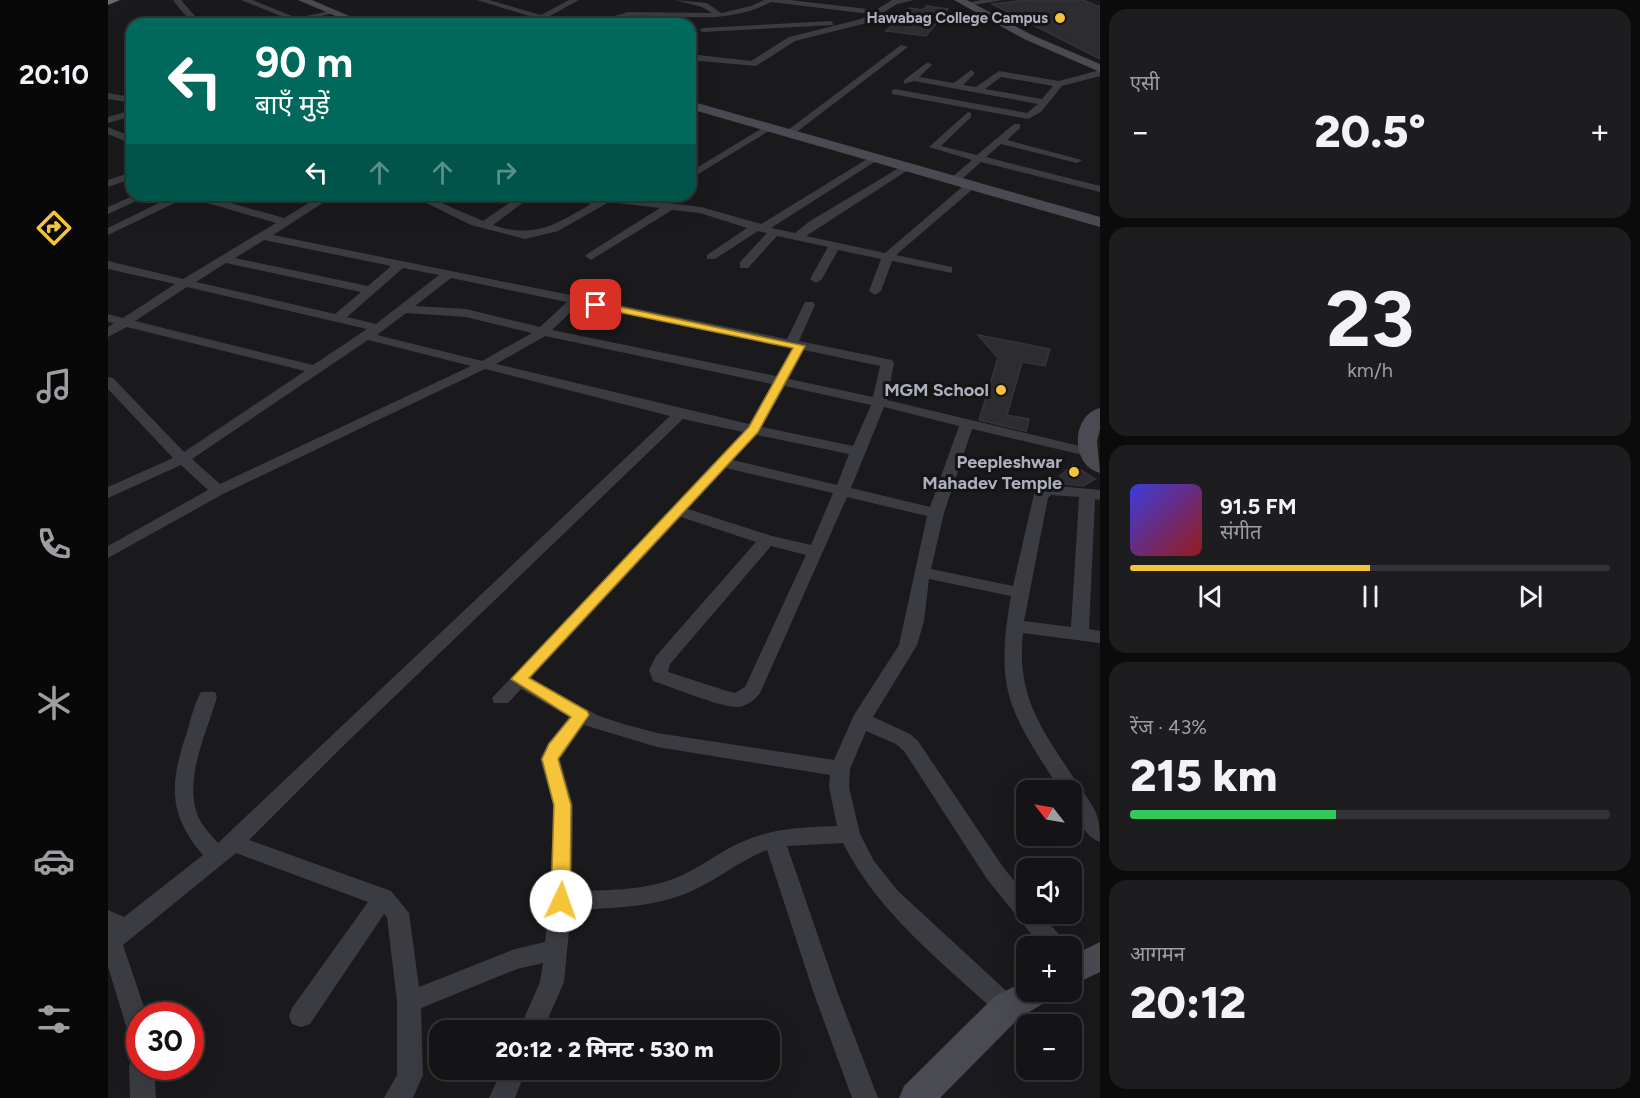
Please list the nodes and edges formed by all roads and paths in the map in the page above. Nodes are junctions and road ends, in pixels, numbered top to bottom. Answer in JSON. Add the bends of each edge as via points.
{"nodes":[{"id":1,"x":114,"y":0,"type":"edge"},
{"id":2,"x":177,"y":0,"type":"edge"},
{"id":3,"x":245,"y":0,"type":"edge"},
{"id":4,"x":303,"y":0,"type":"edge"},
{"id":5,"x":316,"y":0,"type":"edge"},
{"id":6,"x":481,"y":0,"type":"edge"},
{"id":7,"x":517,"y":0,"type":"edge"},
{"id":8,"x":575,"y":0,"type":"edge"},
{"id":9,"x":679,"y":0,"type":"edge"},
{"id":10,"x":770,"y":0,"type":"edge"},
{"id":11,"x":910,"y":0,"type":"edge"},
{"id":12,"x":999,"y":0,"type":"edge"},
{"id":13,"x":108,"y":1,"type":"edge"},
{"id":14,"x":691,"y":1,"type":"edge"},
{"id":15,"x":967,"y":2,"type":"edge"},
{"id":16,"x":502,"y":6,"type":"junction"},
{"id":17,"x":334,"y":12,"type":"junction"},
{"id":18,"x":878,"y":13,"type":"junction"},
{"id":19,"x":701,"y":14,"type":"junction"},
{"id":20,"x":718,"y":14,"type":"junction"},
{"id":21,"x":543,"y":17,"type":"junction"},
{"id":22,"x":193,"y":18,"type":"edge"},
{"id":23,"x":291,"y":18,"type":"edge"},
{"id":24,"x":306,"y":18,"type":"edge"},
{"id":25,"x":348,"y":18,"type":"edge"},
{"id":26,"x":360,"y":18,"type":"edge"},
{"id":27,"x":546,"y":18,"type":"edge"},
{"id":28,"x":613,"y":18,"type":"edge"},
{"id":29,"x":864,"y":21,"type":"junction"},
{"id":30,"x":698,"y":47,"type":"edge"},
{"id":31,"x":904,"y":47,"type":"dead end"},
{"id":32,"x":1100,"y":64,"type":"edge"},
{"id":33,"x":928,"y":65,"type":"dead end"},
{"id":34,"x":1100,"y":71,"type":"edge"},
{"id":35,"x":971,"y":72,"type":"dead end"},
{"id":36,"x":912,"y":78,"type":"junction"},
{"id":37,"x":1059,"y":84,"type":"junction"},
{"id":38,"x":956,"y":86,"type":"junction"},
{"id":39,"x":977,"y":90,"type":"junction"},
{"id":40,"x":987,"y":92,"type":"junction"},
{"id":41,"x":108,"y":96,"type":"edge"},
{"id":42,"x":126,"y":98,"type":"edge"},
{"id":43,"x":126,"y":100,"type":"edge"},
{"id":44,"x":1044,"y":102,"type":"junction"},
{"id":45,"x":696,"y":104,"type":"edge"},
{"id":46,"x":696,"y":104,"type":"edge"},
{"id":47,"x":108,"y":105,"type":"edge"},
{"id":48,"x":969,"y":111,"type":"junction"},
{"id":49,"x":126,"y":115,"type":"edge"},
{"id":50,"x":108,"y":120,"type":"edge"},
{"id":51,"x":1017,"y":126,"type":"dead end"},
{"id":52,"x":767,"y":129,"type":"junction"},
{"id":53,"x":108,"y":130,"type":"edge"},
{"id":54,"x":791,"y":132,"type":"junction"},
{"id":55,"x":126,"y":138,"type":"edge"},
{"id":56,"x":999,"y":141,"type":"junction"},
{"id":57,"x":872,"y":159,"type":"junction"},
{"id":58,"x":979,"y":159,"type":"junction"},
{"id":59,"x":1077,"y":160,"type":"dead end"},
{"id":60,"x":904,"y":168,"type":"junction"},
{"id":61,"x":696,"y":172,"type":"edge"},
{"id":62,"x":126,"y":177,"type":"edge"},
{"id":63,"x":963,"y":182,"type":"junction"},
{"id":64,"x":108,"y":183,"type":"edge"},
{"id":65,"x":1100,"y":189,"type":"edge"},
{"id":66,"x":130,"y":201,"type":"edge"},
{"id":67,"x":171,"y":201,"type":"edge"},
{"id":68,"x":211,"y":201,"type":"edge"},
{"id":69,"x":320,"y":201,"type":"edge"},
{"id":70,"x":429,"y":201,"type":"edge"},
{"id":71,"x":519,"y":201,"type":"edge"},
{"id":72,"x":603,"y":201,"type":"edge"},
{"id":73,"x":625,"y":201,"type":"edge"},
{"id":74,"x":670,"y":206,"type":"junction"},
{"id":75,"x":108,"y":211,"type":"edge"},
{"id":76,"x":1100,"y":217,"type":"edge"},
{"id":77,"x":286,"y":222,"type":"junction"},
{"id":78,"x":1100,"y":222,"type":"edge"},
{"id":79,"x":485,"y":225,"type":"junction"},
{"id":80,"x":765,"y":229,"type":"junction"},
{"id":81,"x":108,"y":232,"type":"edge"},
{"id":82,"x":264,"y":236,"type":"junction"},
{"id":83,"x":797,"y":237,"type":"junction"},
{"id":84,"x":835,"y":245,"type":"junction"},
{"id":85,"x":888,"y":255,"type":"junction"},
{"id":86,"x":591,"y":256,"type":"dead end"},
{"id":87,"x":711,"y":257,"type":"dead end"},
{"id":88,"x":225,"y":259,"type":"junction"},
{"id":89,"x":108,"y":265,"type":"edge"},
{"id":90,"x":399,"y":265,"type":"junction"},
{"id":91,"x":744,"y":265,"type":"dead end"},
{"id":92,"x":948,"y":270,"type":"dead end"},
{"id":93,"x":447,"y":275,"type":"junction"},
{"id":94,"x":816,"y":279,"type":"dead end"},
{"id":95,"x":185,"y":283,"type":"junction"},
{"id":96,"x":370,"y":290,"type":"junction"},
{"id":97,"x":875,"y":291,"type":"dead end"},
{"id":98,"x":575,"y":301,"type":"junction"},
{"id":99,"x":809,"y":305,"type":"dead end"},
{"id":100,"x":404,"y":309,"type":"junction"},
{"id":101,"x":108,"y":318,"type":"edge"},
{"id":102,"x":337,"y":319,"type":"junction"},
{"id":103,"x":124,"y":322,"type":"junction"},
{"id":104,"x":372,"y":332,"type":"junction"},
{"id":105,"x":543,"y":332,"type":"junction"},
{"id":106,"x":108,"y":333,"type":"edge"},
{"id":107,"x":795,"y":345,"type":"junction"},
{"id":108,"x":483,"y":366,"type":"junction"},
{"id":109,"x":316,"y":370,"type":"junction"},
{"id":110,"x":108,"y":381,"type":"edge"},
{"id":111,"x":781,"y":382,"type":"junction"},
{"id":112,"x":879,"y":402,"type":"junction"},
{"id":113,"x":680,"y":414,"type":"junction"},
{"id":114,"x":1100,"y":414,"type":"edge"},
{"id":115,"x":967,"y":423,"type":"junction"},
{"id":116,"x":754,"y":429,"type":"junction"},
{"id":117,"x":859,"y":452,"type":"junction"},
{"id":118,"x":1087,"y":452,"type":"junction"},
{"id":119,"x":183,"y":459,"type":"junction"},
{"id":120,"x":722,"y":462,"type":"junction"},
{"id":121,"x":1100,"y":467,"type":"edge"},
{"id":122,"x":218,"y":491,"type":"junction"},
{"id":123,"x":842,"y":491,"type":"junction"},
{"id":124,"x":108,"y":493,"type":"edge"},
{"id":125,"x":1094,"y":494,"type":"edge"},
{"id":126,"x":676,"y":510,"type":"junction"},
{"id":127,"x":936,"y":513,"type":"junction"},
{"id":128,"x":767,"y":540,"type":"junction"},
{"id":129,"x":816,"y":552,"type":"junction"},
{"id":130,"x":108,"y":553,"type":"edge"},
{"id":131,"x":922,"y":572,"type":"junction"},
{"id":132,"x":1022,"y":593,"type":"junction"},
{"id":133,"x":1016,"y":626,"type":"junction"},
{"id":134,"x":1080,"y":633,"type":"junction"},
{"id":135,"x":1100,"y":637,"type":"edge"},
{"id":136,"x":519,"y":679,"type":"junction"},
{"id":137,"x":208,"y":698,"type":"dead end"},
{"id":138,"x":501,"y":698,"type":"dead end"},
{"id":139,"x":581,"y":715,"type":"junction"},
{"id":140,"x":861,"y":720,"type":"junction"},
{"id":141,"x":840,"y":769,"type":"junction"},
{"id":142,"x":1064,"y":780,"type":"edge"},
{"id":143,"x":1082,"y":807,"type":"edge"},
{"id":144,"x":1100,"y":833,"type":"edge"},
{"id":145,"x":849,"y":834,"type":"junction"},
{"id":146,"x":774,"y":839,"type":"junction"},
{"id":147,"x":225,"y":849,"type":"junction"},
{"id":148,"x":383,"y":898,"type":"junction"},
{"id":149,"x":1016,"y":899,"type":"edge"},
{"id":150,"x":561,"y":901,"type":"junction"},
{"id":151,"x":1038,"y":924,"type":"edge"},
{"id":152,"x":113,"y":933,"type":"edge"},
{"id":153,"x":1050,"y":936,"type":"edge"},
{"id":154,"x":557,"y":949,"type":"junction"},
{"id":155,"x":131,"y":1002,"type":"edge"},
{"id":156,"x":409,"y":1002,"type":"junction"},
{"id":157,"x":1016,"y":1002,"type":"edge"},
{"id":158,"x":1006,"y":1007,"type":"junction"},
{"id":159,"x":301,"y":1016,"type":"dead end"},
{"id":160,"x":535,"y":1020,"type":"edge"},
{"id":161,"x":142,"y":1080,"type":"edge"},
{"id":162,"x":510,"y":1080,"type":"edge"},
{"id":163,"x":924,"y":1095,"type":"edge"},
{"id":164,"x":143,"y":1098,"type":"edge"},
{"id":165,"x":396,"y":1098,"type":"edge"},
{"id":166,"x":502,"y":1098,"type":"edge"},
{"id":167,"x":865,"y":1098,"type":"edge"}],
"edges":[{"from":1,"to":13,"type":"highway"},
{"from":2,"to":22,"type":"street"},
{"from":3,"to":23,"type":"street"},
{"from":4,"to":17,"type":"street"},
{"from":5,"to":26,"type":"street"},
{"from":6,"to":16,"type":"street"},
{"from":7,"to":16,"type":"street"},
{"from":8,"to":21,"type":"street"},
{"from":9,"to":14,"type":"street"},
{"from":10,"to":18,"type":"street"},
{"from":10,"to":20,"type":"street","via":[[753,9]]},
{"from":11,"to":18,"type":"street","via":[[895,2]]},
{"from":12,"to":15,"type":"street"},
{"from":14,"to":20,"type":"street"},
{"from":15,"to":32,"type":"street"},
{"from":15,"to":34,"type":"street"},
{"from":16,"to":21,"type":"street"},
{"from":17,"to":24,"type":"street"},
{"from":17,"to":25,"type":"street"},
{"from":18,"to":29,"type":"street"},
{"from":19,"to":20,"type":"street"},
{"from":19,"to":28,"type":"street","via":[[627,14]]},
{"from":19,"to":30,"type":"street"},
{"from":21,"to":27,"type":"street"},
{"from":29,"to":30,"type":"street"},
{"from":29,"to":30,"type":"street","via":[[792,39],[753,64]]},
{"from":31,"to":54,"type":"street"},
{"from":33,"to":36,"type":"street"},
{"from":34,"to":37,"type":"street"},
{"from":35,"to":38,"type":"street"},
{"from":36,"to":38,"type":"street"},
{"from":36,"to":48,"type":"street","via":[[891,95]]},
{"from":37,"to":39,"type":"street","via":[[999,74]]},
{"from":37,"to":44,"type":"street"},
{"from":38,"to":39,"type":"street"},
{"from":39,"to":40,"type":"street"},
{"from":40,"to":44,"type":"street"},
{"from":40,"to":48,"type":"street"},
{"from":41,"to":42,"type":"street"},
{"from":43,"to":47,"type":"street"},
{"from":44,"to":48,"type":"street","via":[[1028,116]]},
{"from":45,"to":54,"type":"street"},
{"from":46,"to":52,"type":"street"},
{"from":48,"to":58,"type":"street","via":[[933,145]]},
{"from":49,"to":50,"type":"street"},
{"from":51,"to":56,"type":"street"},
{"from":52,"to":57,"type":"street"},
{"from":52,"to":61,"type":"street"},
{"from":53,"to":55,"type":"street"},
{"from":54,"to":63,"type":"street"},
{"from":56,"to":58,"type":"street"},
{"from":56,"to":59,"type":"street"},
{"from":57,"to":60,"type":"street"},
{"from":57,"to":80,"type":"street"},
{"from":58,"to":63,"type":"street"},
{"from":58,"to":65,"type":"street"},
{"from":60,"to":63,"type":"street"},
{"from":60,"to":83,"type":"street"},
{"from":62,"to":64,"type":"street"},
{"from":63,"to":76,"type":"street"},
{"from":63,"to":78,"type":"street"},
{"from":63,"to":85,"type":"street"},
{"from":66,"to":75,"type":"street"},
{"from":67,"to":81,"type":"street"},
{"from":68,"to":77,"type":"street"},
{"from":69,"to":77,"type":"street"},
{"from":70,"to":79,"type":"street"},
{"from":71,"to":79,"type":"street"},
{"from":72,"to":79,"type":"street","via":[[537,235],[517,235]]},
{"from":73,"to":74,"type":"street"},
{"from":74,"to":80,"type":"street","via":[[700,210]]},
{"from":74,"to":86,"type":"street"},
{"from":77,"to":82,"type":"street"},
{"from":80,"to":83,"type":"street"},
{"from":80,"to":87,"type":"street"},
{"from":80,"to":91,"type":"street"},
{"from":82,"to":88,"type":"street"},
{"from":82,"to":90,"type":"street"},
{"from":83,"to":84,"type":"street"},
{"from":84,"to":85,"type":"street"},
{"from":84,"to":94,"type":"street"},
{"from":85,"to":92,"type":"street"},
{"from":85,"to":97,"type":"street"},
{"from":88,"to":95,"type":"street"},
{"from":88,"to":96,"type":"street"},
{"from":89,"to":95,"type":"street"},
{"from":90,"to":93,"type":"street"},
{"from":90,"to":96,"type":"street"},
{"from":93,"to":98,"type":"street"},
{"from":93,"to":100,"type":"street"},
{"from":95,"to":102,"type":"street"},
{"from":95,"to":103,"type":"street"},
{"from":96,"to":102,"type":"street"},
{"from":98,"to":105,"type":"street"},
{"from":98,"to":107,"type":"street"},
{"from":99,"to":107,"type":"street"},
{"from":100,"to":104,"type":"street"},
{"from":100,"to":105,"type":"street","via":[[466,313]]},
{"from":101,"to":103,"type":"street"},
{"from":102,"to":104,"type":"street"},
{"from":103,"to":106,"type":"street"},
{"from":103,"to":109,"type":"street"},
{"from":104,"to":108,"type":"street"},
{"from":104,"to":109,"type":"street"},
{"from":105,"to":108,"type":"street"},
{"from":105,"to":111,"type":"street"},
{"from":107,"to":111,"type":"street"},
{"from":107,"to":112,"type":"street","via":[[887,363]]},
{"from":108,"to":113,"type":"street"},
{"from":108,"to":122,"type":"street"},
{"from":109,"to":119,"type":"street"},
{"from":110,"to":119,"type":"street"},
{"from":111,"to":112,"type":"street"},
{"from":111,"to":116,"type":"street"},
{"from":112,"to":115,"type":"street"},
{"from":112,"to":117,"type":"street"},
{"from":113,"to":116,"type":"street"},
{"from":113,"to":147,"type":"street"},
{"from":114,"to":118,"type":"street","via":[[1086,436]]},
{"from":115,"to":118,"type":"street"},
{"from":115,"to":127,"type":"street"},
{"from":116,"to":117,"type":"street"},
{"from":116,"to":120,"type":"street"},
{"from":117,"to":123,"type":"street"},
{"from":118,"to":121,"type":"street"},
{"from":119,"to":122,"type":"street"},
{"from":119,"to":124,"type":"street"},
{"from":120,"to":123,"type":"street"},
{"from":120,"to":126,"type":"street"},
{"from":122,"to":130,"type":"street"},
{"from":123,"to":127,"type":"street"},
{"from":123,"to":129,"type":"street"},
{"from":125,"to":132,"type":"street","via":[[1047,490],[1040,497]]},
{"from":125,"to":134,"type":"street"},
{"from":126,"to":128,"type":"street"},
{"from":126,"to":136,"type":"street"},
{"from":127,"to":131,"type":"street"},
{"from":128,"to":129,"type":"street"},
{"from":128,"to":129,"type":"street","via":[[662,661],[660,676],[726,698],[746,697]]},
{"from":131,"to":132,"type":"street"},
{"from":131,"to":140,"type":"street","via":[[908,645]]},
{"from":132,"to":133,"type":"street"},
{"from":133,"to":134,"type":"street"},
{"from":133,"to":142,"type":"street","via":[[1011,657],[1014,687],[1026,716]]},
{"from":134,"to":135,"type":"street"},
{"from":136,"to":138,"type":"street"},
{"from":136,"to":139,"type":"street"},
{"from":137,"to":147,"type":"street","via":[[187,772],[186,810],[192,824]]},
{"from":139,"to":141,"type":"street","via":[[657,740]]},
{"from":139,"to":150,"type":"street","via":[[550,759],[563,805]]},
{"from":140,"to":141,"type":"street"},
{"from":140,"to":149,"type":"street","via":[[903,738],[911,746]]},
{"from":141,"to":145,"type":"street","via":[[839,787]]},
{"from":143,"to":144,"type":"street"},
{"from":145,"to":146,"type":"street"},
{"from":145,"to":158,"type":"street","via":[[866,867],[890,898]]},
{"from":146,"to":150,"type":"street","via":[[671,889],[638,896]]},
{"from":146,"to":167,"type":"street"},
{"from":147,"to":148,"type":"street"},
{"from":147,"to":152,"type":"street"},
{"from":148,"to":156,"type":"street","via":[[398,913]]},
{"from":148,"to":159,"type":"street"},
{"from":150,"to":154,"type":"street"},
{"from":151,"to":153,"type":"street"},
{"from":152,"to":155,"type":"street"},
{"from":154,"to":156,"type":"street","via":[[515,959]]},
{"from":154,"to":160,"type":"street","via":[[552,982]]},
{"from":156,"to":165,"type":"street","via":[[410,1075]]},
{"from":157,"to":158,"type":"street"},
{"from":158,"to":163,"type":"street"},
{"from":161,"to":164,"type":"street"},
{"from":162,"to":166,"type":"street"}]}
